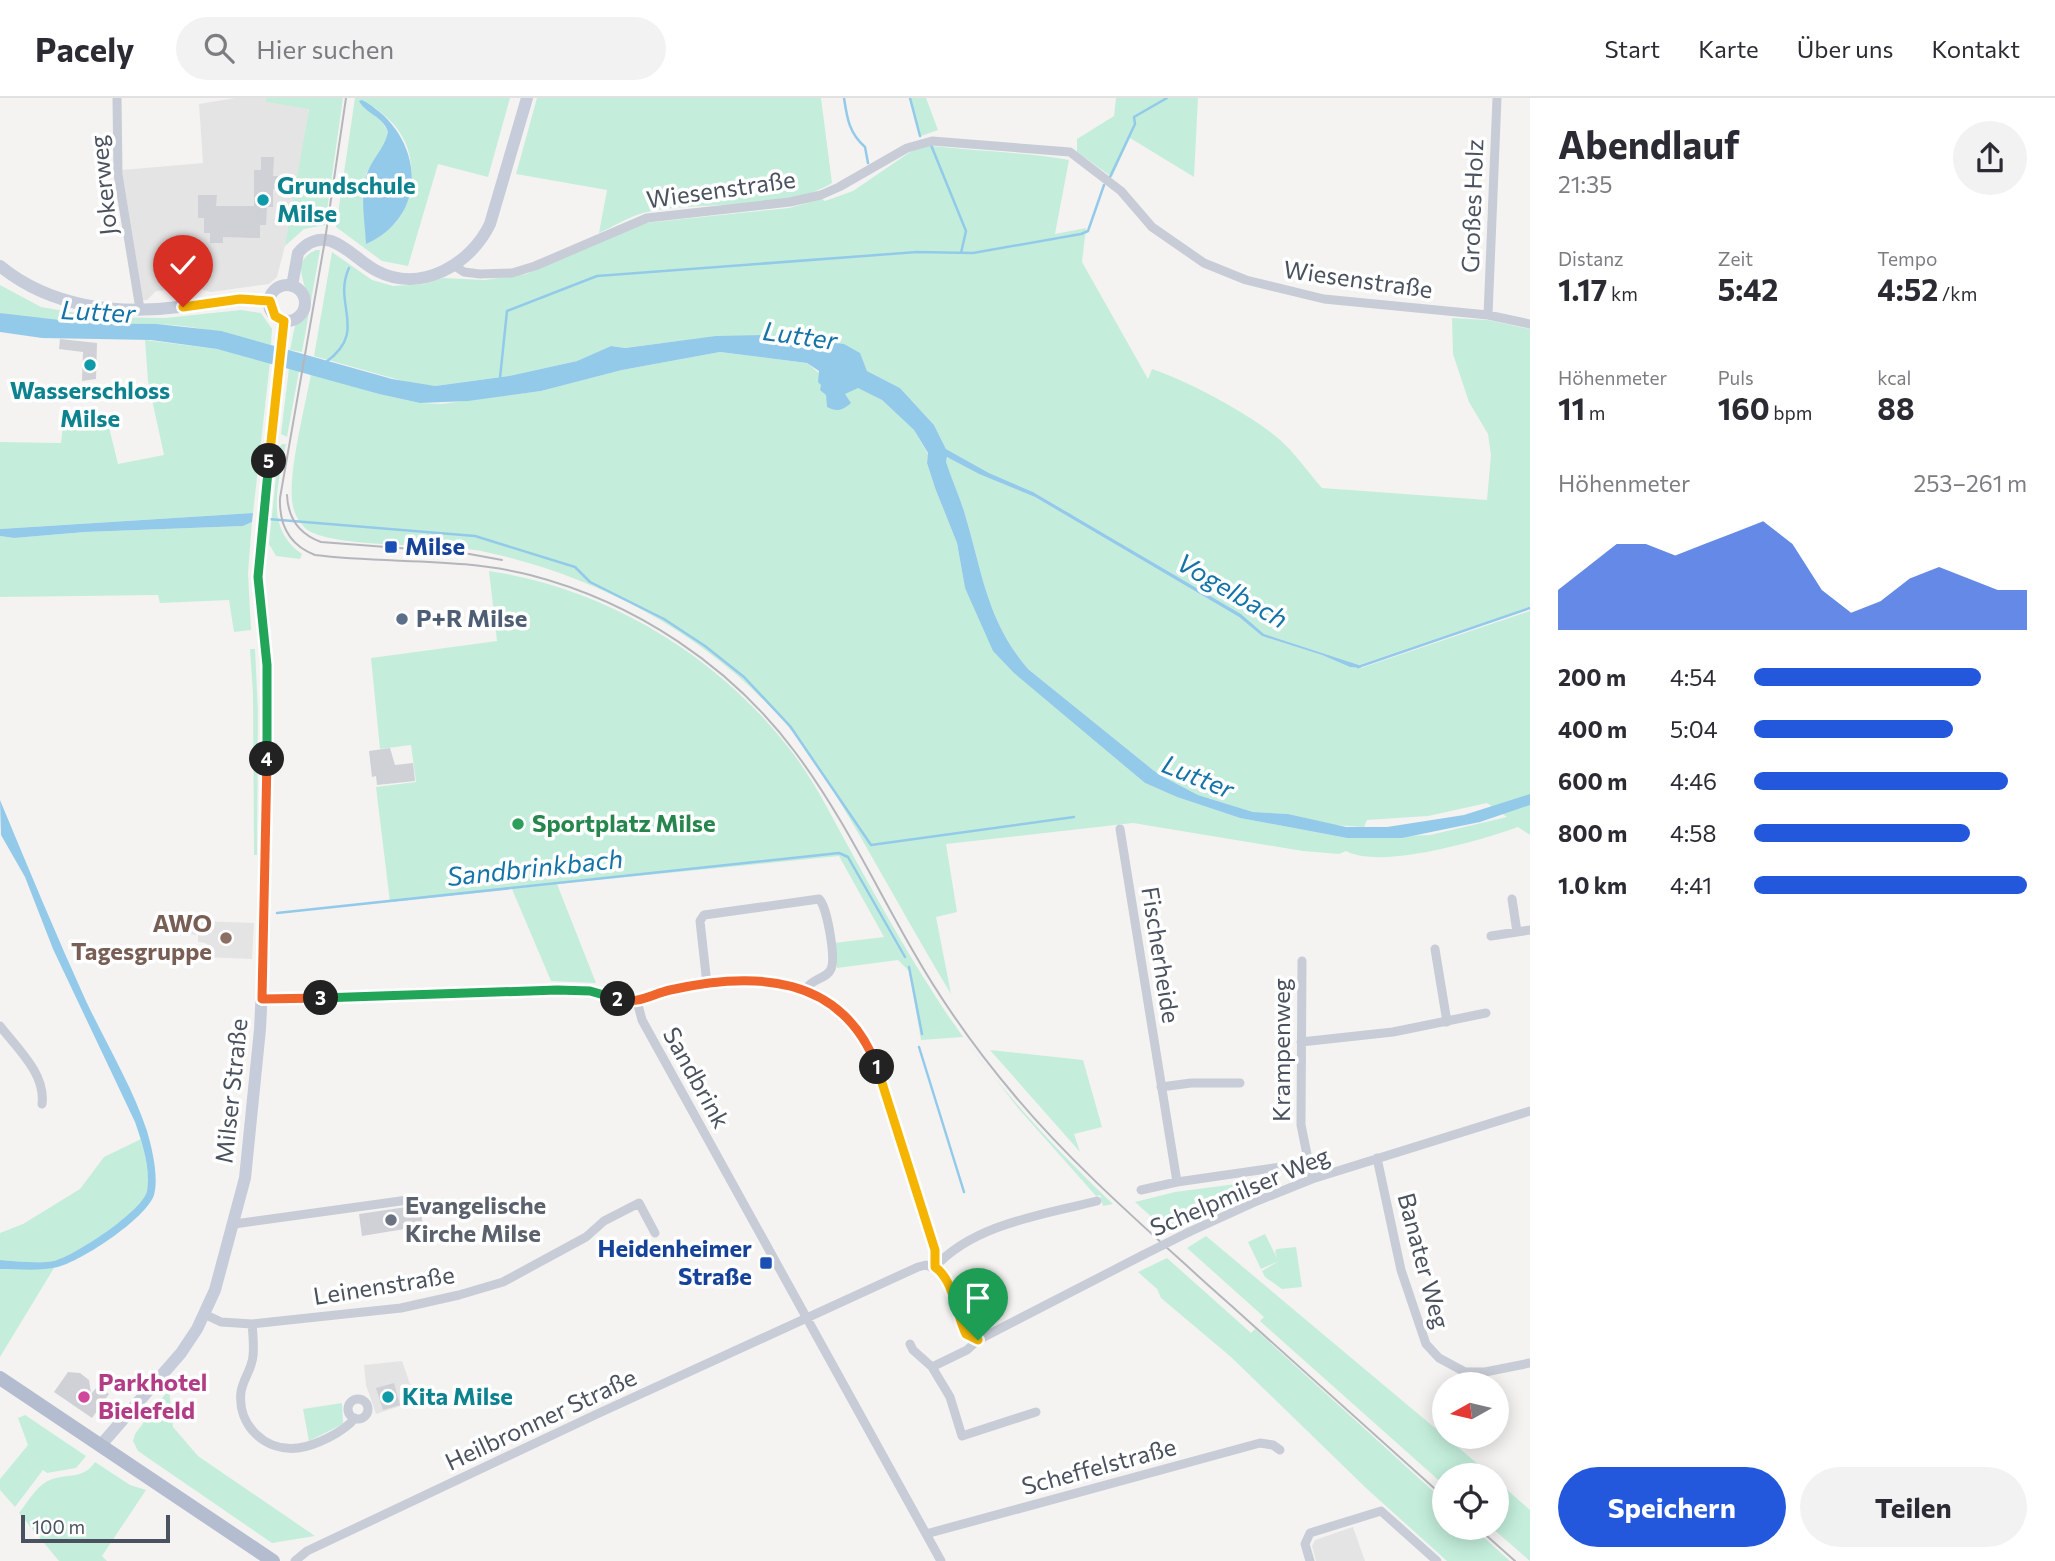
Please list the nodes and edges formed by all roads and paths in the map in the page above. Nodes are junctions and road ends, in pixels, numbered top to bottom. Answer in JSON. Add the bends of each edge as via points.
{"nodes":[{"id":1,"x":117,"y":98,"type":"edge"},
{"id":2,"x":527,"y":98,"type":"edge"},
{"id":3,"x":1497,"y":98,"type":"edge"},
{"id":4,"x":0,"y":266,"type":"edge"},
{"id":5,"x":454,"y":266,"type":"junction"},
{"id":6,"x":292,"y":286,"type":"junction"},
{"id":7,"x":270,"y":301,"type":"junction"},
{"id":8,"x":140,"y":309,"type":"junction"},
{"id":9,"x":1488,"y":315,"type":"junction"},
{"id":10,"x":1530,"y":324,"type":"edge"},
{"id":11,"x":284,"y":328,"type":"junction"},
{"id":12,"x":1120,"y":829,"type":"dead end"},
{"id":13,"x":1513,"y":899,"type":"dead end"},
{"id":14,"x":1530,"y":930,"type":"edge"},
{"id":15,"x":1517,"y":932,"type":"junction"},
{"id":16,"x":1491,"y":936,"type":"dead end"},
{"id":17,"x":1434,"y":949,"type":"dead end"},
{"id":18,"x":1302,"y":961,"type":"dead end"},
{"id":19,"x":707,"y":984,"type":"junction"},
{"id":20,"x":806,"y":989,"type":"junction"},
{"id":21,"x":262,"y":999,"type":"junction"},
{"id":22,"x":637,"y":1001,"type":"junction"},
{"id":23,"x":1486,"y":1013,"type":"dead end"},
{"id":24,"x":1447,"y":1022,"type":"junction"},
{"id":25,"x":0,"y":1026,"type":"edge"},
{"id":26,"x":1301,"y":1042,"type":"junction"},
{"id":27,"x":1240,"y":1083,"type":"dead end"},
{"id":28,"x":1161,"y":1087,"type":"junction"},
{"id":29,"x":42,"y":1104,"type":"dead end"},
{"id":30,"x":1530,"y":1111,"type":"edge"},
{"id":31,"x":1377,"y":1158,"type":"junction"},
{"id":32,"x":1308,"y":1163,"type":"junction"},
{"id":33,"x":1312,"y":1179,"type":"junction"},
{"id":34,"x":1177,"y":1182,"type":"junction"},
{"id":35,"x":1141,"y":1190,"type":"dead end"},
{"id":36,"x":415,"y":1199,"type":"dead end"},
{"id":37,"x":1097,"y":1201,"type":"dead end"},
{"id":38,"x":234,"y":1224,"type":"junction"},
{"id":39,"x":655,"y":1233,"type":"dead end"},
{"id":40,"x":935,"y":1267,"type":"junction"},
{"id":41,"x":205,"y":1314,"type":"junction"},
{"id":42,"x":806,"y":1318,"type":"junction"},
{"id":43,"x":252,"y":1324,"type":"junction"},
{"id":44,"x":978,"y":1340,"type":"junction"},
{"id":45,"x":910,"y":1343,"type":"dead end"},
{"id":46,"x":1530,"y":1363,"type":"edge"},
{"id":47,"x":932,"y":1367,"type":"junction"},
{"id":48,"x":0,"y":1378,"type":"edge"},
{"id":49,"x":1036,"y":1412,"type":"dead end"},
{"id":50,"x":355,"y":1418,"type":"dead end"},
{"id":51,"x":100,"y":1446,"type":"junction"},
{"id":52,"x":1280,"y":1450,"type":"dead end"},
{"id":53,"x":926,"y":1534,"type":"junction"},
{"id":54,"x":273,"y":1561,"type":"edge"},
{"id":55,"x":295,"y":1561,"type":"edge"},
{"id":56,"x":941,"y":1561,"type":"edge"},
{"id":57,"x":1310,"y":1561,"type":"edge"},
{"id":58,"x":1437,"y":1561,"type":"edge"}],
"edges":[{"from":1,"to":8,"type":"street","name":"Jokerweg","via":[[117,174]]},
{"from":2,"to":5,"type":"main road","via":[[491,224],[476,249]]},
{"from":3,"to":9,"type":"street","name":"Großes Holz"},
{"from":4,"to":8,"type":"main road","via":[[57,299]]},
{"from":5,"to":6,"type":"main road","via":[[427,275],[395,277],[378,272],[338,244],[322,240],[298,253]]},
{"from":5,"to":9,"type":"street","name":"Wiesenstraße","via":[[480,274],[512,273],[647,218],[821,195],[907,148],[932,141],[1070,152],[1121,191],[1152,227],[1204,263],[1246,280],[1324,299]]},
{"from":6,"to":7,"type":"main road","via":[[275,290]]},
{"from":6,"to":11,"type":"main road","via":[[302,292],[304,310]]},
{"from":7,"to":8,"type":"main road","via":[[240,299]]},
{"from":7,"to":11,"type":"main road"},
{"from":9,"to":10,"type":"street","name":"Wiesenstraße"},
{"from":11,"to":21,"type":"main road","name":"Milser Straße","via":[[258,577],[268,684]]},
{"from":12,"to":28,"type":"street","name":"Fischerheide"},
{"from":13,"to":15,"type":"street"},
{"from":14,"to":15,"type":"street"},
{"from":15,"to":16,"type":"street"},
{"from":17,"to":24,"type":"street"},
{"from":18,"to":26,"type":"street","name":"Krampenweg"},
{"from":19,"to":20,"type":"street","via":[[764,980]]},
{"from":19,"to":20,"type":"street","via":[[700,921],[704,915],[819,899],[826,908],[833,962],[828,973]]},
{"from":19,"to":22,"type":"street","via":[[671,989]]},
{"from":20,"to":40,"type":"street","via":[[850,1023],[872,1054],[935,1250]]},
{"from":21,"to":22,"type":"street","via":[[557,990],[590,991]]},
{"from":21,"to":38,"type":"main road","name":"Milser Straße","via":[[246,1171]]},
{"from":22,"to":42,"type":"street","name":"Sandbrink","via":[[642,1020]]},
{"from":23,"to":24,"type":"street"},
{"from":24,"to":26,"type":"street"},
{"from":25,"to":29,"type":"street","via":[[32,1067],[44,1092]]},
{"from":26,"to":32,"type":"street","name":"Krampenweg","via":[[1301,1125]]},
{"from":27,"to":28,"type":"street"},
{"from":28,"to":34,"type":"street","name":"Fischerheide"},
{"from":30,"to":31,"type":"street","name":"Schelpmilser Weg"},
{"from":31,"to":33,"type":"street","name":"Schelpmilser Weg"},
{"from":31,"to":46,"type":"street","name":"Banater Weg","via":[[1401,1270],[1422,1336],[1432,1352],[1455,1368],[1474,1373]]},
{"from":32,"to":33,"type":"street","name":"Krampenweg"},
{"from":32,"to":34,"type":"street","name":"Schelpmilser Weg"},
{"from":33,"to":44,"type":"street","name":"Schelpmilser Weg","bridge":true,"via":[[1189,1232]]},
{"from":34,"to":35,"type":"street","name":"Schelpmilser Weg"},
{"from":36,"to":38,"type":"street"},
{"from":37,"to":40,"type":"street","via":[[985,1233],[950,1250]]},
{"from":38,"to":41,"type":"main road","name":"Milser Straße"},
{"from":39,"to":43,"type":"street","name":"Leinenstraße","via":[[639,1203],[495,1285],[401,1308]]},
{"from":40,"to":42,"type":"street","via":[[918,1267]]},
{"from":40,"to":44,"type":"street","via":[[947,1280],[966,1334]]},
{"from":41,"to":43,"type":"street","name":"Leinenstraße","via":[[220,1322]]},
{"from":41,"to":51,"type":"main road","name":"Milser Straße","via":[[181,1353]]},
{"from":42,"to":53,"type":"street","name":"Sandbrink"},
{"from":42,"to":55,"type":"street","name":"Heilbronner Straße","via":[[307,1551]]},
{"from":43,"to":50,"type":"street","via":[[253,1359],[241,1403],[257,1436],[278,1447],[299,1448]]},
{"from":44,"to":47,"type":"street","name":"Schelpmilser Weg"},
{"from":45,"to":47,"type":"street"},
{"from":47,"to":49,"type":"street","via":[[950,1397],[962,1436]]},
{"from":48,"to":51,"type":"main road"},
{"from":51,"to":54,"type":"main road"},
{"from":52,"to":53,"type":"street","name":"Scheffelstraße","via":[[1260,1443]]},
{"from":53,"to":56,"type":"street","name":"Sandbrink"},
{"from":57,"to":58,"type":"street","via":[[1306,1538],[1315,1531],[1381,1511]]}]}
